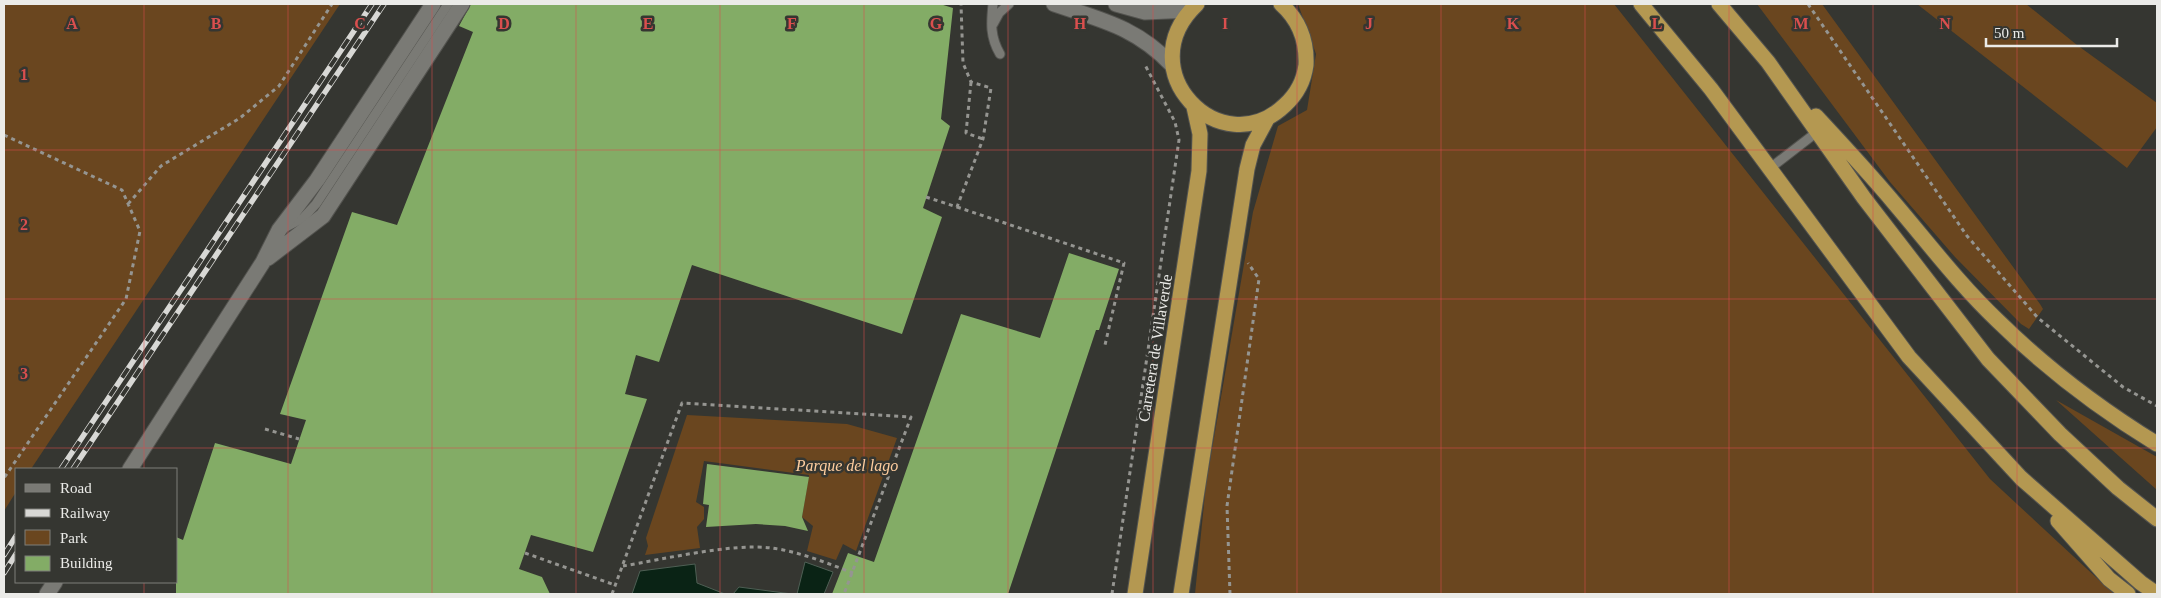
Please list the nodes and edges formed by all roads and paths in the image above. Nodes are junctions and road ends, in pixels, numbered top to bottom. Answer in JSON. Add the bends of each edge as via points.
{"nodes":[{"id":1,"x":332,"y":4,"type":"edge"},
{"id":2,"x":433,"y":4,"type":"edge"},
{"id":3,"x":448,"y":4,"type":"edge"},
{"id":4,"x":462,"y":4,"type":"edge"},
{"id":5,"x":961,"y":4,"type":"edge"},
{"id":6,"x":993,"y":4,"type":"edge"},
{"id":7,"x":1009,"y":4,"type":"edge"},
{"id":8,"x":1054,"y":4,"type":"edge"},
{"id":9,"x":1116,"y":4,"type":"edge"},
{"id":10,"x":1641,"y":4,"type":"edge"},
{"id":11,"x":1719,"y":4,"type":"edge"},
{"id":12,"x":1808,"y":4,"type":"edge"},
{"id":13,"x":1284,"y":5,"type":"edge"},
{"id":14,"x":1194,"y":7,"type":"edge"},
{"id":15,"x":990,"y":29,"type":"junction"},
{"id":16,"x":1000,"y":54,"type":"dead end"},
{"id":17,"x":1141,"y":60,"type":"dead end"},
{"id":18,"x":1768,"y":62,"type":"junction"},
{"id":19,"x":1172,"y":65,"type":"junction"},
{"id":20,"x":972,"y":82,"type":"junction"},
{"id":21,"x":1194,"y":107,"type":"junction"},
{"id":22,"x":1267,"y":119,"type":"junction"},
{"id":23,"x":1818,"y":132,"type":"junction"},
{"id":24,"x":4,"y":135,"type":"edge"},
{"id":25,"x":983,"y":139,"type":"junction"},
{"id":26,"x":1770,"y":169,"type":"junction"},
{"id":27,"x":926,"y":197,"type":"dead end"},
{"id":28,"x":128,"y":204,"type":"junction"},
{"id":29,"x":957,"y":207,"type":"junction"},
{"id":30,"x":279,"y":230,"type":"junction"},
{"id":31,"x":1235,"y":244,"type":"junction"},
{"id":32,"x":263,"y":262,"type":"junction"},
{"id":33,"x":1105,"y":345,"type":"dead end"},
{"id":34,"x":2157,"y":406,"type":"edge"},
{"id":35,"x":265,"y":428,"type":"dead end"},
{"id":36,"x":299,"y":439,"type":"dead end"},
{"id":37,"x":2157,"y":444,"type":"edge"},
{"id":38,"x":131,"y":468,"type":"edge"},
{"id":39,"x":4,"y":478,"type":"edge"},
{"id":40,"x":2021,"y":478,"type":"junction"},
{"id":41,"x":2157,"y":519,"type":"edge"},
{"id":42,"x":525,"y":553,"type":"dead end"},
{"id":43,"x":623,"y":566,"type":"junction"},
{"id":44,"x":853,"y":573,"type":"junction"},
{"id":45,"x":54,"y":583,"type":"edge"},
{"id":46,"x":615,"y":585,"type":"junction"},
{"id":47,"x":47,"y":594,"type":"edge"},
{"id":48,"x":612,"y":594,"type":"edge"},
{"id":49,"x":844,"y":594,"type":"edge"},
{"id":50,"x":1112,"y":594,"type":"edge"},
{"id":51,"x":1136,"y":594,"type":"edge"},
{"id":52,"x":1181,"y":594,"type":"edge"},
{"id":53,"x":1230,"y":594,"type":"edge"},
{"id":54,"x":2128,"y":594,"type":"edge"},
{"id":55,"x":2157,"y":594,"type":"edge"}],
"edges":[{"from":1,"to":28,"type":"path","via":[[279,86],[240,118],[161,166]]},
{"from":2,"to":30,"type":"street","via":[[317,180]]},
{"from":3,"to":30,"type":"lane","via":[[387,102],[311,210]]},
{"from":4,"to":32,"type":"street","via":[[323,216]]},
{"from":5,"to":20,"type":"path","via":[[963,63]]},
{"from":6,"to":15,"type":"lane"},
{"from":7,"to":15,"type":"lane"},
{"from":8,"to":19,"type":"street","via":[[1136,34],[1151,43]]},
{"from":9,"to":14,"type":"street","via":[[1145,12]]},
{"from":10,"to":26,"type":"highway","via":[[1711,89]]},
{"from":11,"to":18,"type":"highway"},
{"from":12,"to":34,"type":"path","via":[[1967,236],[2038,318],[2123,387]]},
{"from":13,"to":22,"type":"highway","via":[[1303,35],[1305,68],[1303,80],[1291,100]]},
{"from":14,"to":19,"type":"highway","via":[[1180,23],[1174,39]]},
{"from":15,"to":16,"type":"lane"},
{"from":17,"to":50,"type":"path","via":[[1175,122],[1179,140]]},
{"from":18,"to":23,"type":"highway"},
{"from":18,"to":37,"type":"highway","via":[[1997,321],[2059,376]]},
{"from":19,"to":21,"type":"highway","via":[[1178,85]]},
{"from":20,"to":25,"type":"path","via":[[966,133]]},
{"from":20,"to":25,"type":"path","via":[[991,88]]},
{"from":21,"to":22,"type":"highway","via":[[1226,122]]},
{"from":21,"to":51,"type":"highway","name":"Carretera de Villaverde","via":[[1200,134],[1198,177]]},
{"from":22,"to":31,"type":"highway","via":[[1253,145],[1246,169]]},
{"from":23,"to":26,"type":"lane"},
{"from":23,"to":41,"type":"highway","via":[[1864,198],[1988,359],[2060,434]]},
{"from":24,"to":28,"type":"path","via":[[122,190]]},
{"from":25,"to":29,"type":"path"},
{"from":26,"to":40,"type":"highway","via":[[1909,357]]},
{"from":27,"to":29,"type":"path"},
{"from":28,"to":39,"type":"path","via":[[140,231],[126,299]]},
{"from":29,"to":33,"type":"path","via":[[1124,263]]},
{"from":30,"to":32,"type":"street"},
{"from":31,"to":52,"type":"highway"},
{"from":31,"to":53,"type":"path","via":[[1259,279],[1227,506]]},
{"from":32,"to":38,"type":"street"},
{"from":35,"to":36,"type":"path"},
{"from":40,"to":54,"type":"highway","via":[[2109,580]]},
{"from":40,"to":55,"type":"highway"},
{"from":42,"to":46,"type":"path"},
{"from":43,"to":44,"type":"path","via":[[733,549],[772,548],[821,560]]},
{"from":43,"to":44,"type":"path","via":[[682,403],[911,417]]},
{"from":43,"to":46,"type":"path"},
{"from":44,"to":49,"type":"path"},
{"from":45,"to":47,"type":"street"},
{"from":46,"to":48,"type":"path"}]}
